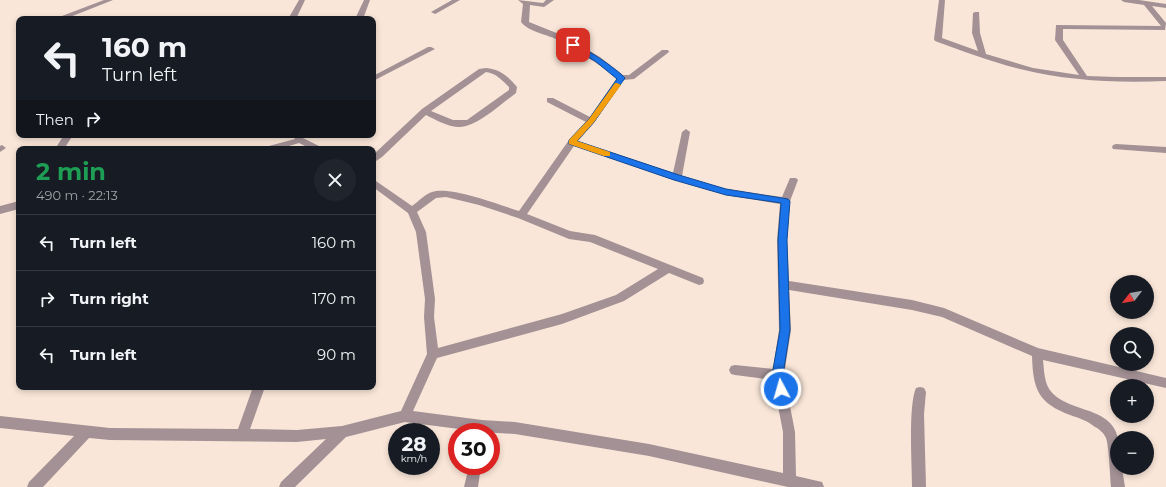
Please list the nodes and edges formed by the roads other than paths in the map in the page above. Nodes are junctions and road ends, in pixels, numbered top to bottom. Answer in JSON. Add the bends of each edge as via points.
{"nodes":[{"id":1,"x":110,"y":0,"type":"edge"},
{"id":2,"x":302,"y":0,"type":"edge"},
{"id":3,"x":367,"y":0,"type":"edge"},
{"id":4,"x":456,"y":0,"type":"edge"},
{"id":5,"x":550,"y":0,"type":"edge"},
{"id":6,"x":942,"y":0,"type":"edge"},
{"id":7,"x":1124,"y":0,"type":"edge"},
{"id":8,"x":524,"y":2,"type":"edge"},
{"id":9,"x":1146,"y":3,"type":"junction"},
{"id":10,"x":1166,"y":6,"type":"edge"},
{"id":11,"x":435,"y":12,"type":"dead end"},
{"id":12,"x":977,"y":13,"type":"dead end"},
{"id":13,"x":66,"y":16,"type":"edge"},
{"id":14,"x":294,"y":16,"type":"edge"},
{"id":15,"x":360,"y":16,"type":"edge"},
{"id":16,"x":431,"y":49,"type":"dead end"},
{"id":17,"x":665,"y":52,"type":"dead end"},
{"id":18,"x":983,"y":55,"type":"junction"},
{"id":19,"x":376,"y":77,"type":"edge"},
{"id":20,"x":621,"y":78,"type":"junction"},
{"id":21,"x":1085,"y":78,"type":"junction"},
{"id":22,"x":1166,"y":79,"type":"edge"},
{"id":23,"x":550,"y":100,"type":"dead end"},
{"id":24,"x":425,"y":112,"type":"junction"},
{"id":25,"x":591,"y":120,"type":"junction"},
{"id":26,"x":686,"y":132,"type":"dead end"},
{"id":27,"x":296,"y":138,"type":"edge"},
{"id":28,"x":300,"y":138,"type":"edge"},
{"id":29,"x":572,"y":142,"type":"junction"},
{"id":30,"x":276,"y":146,"type":"edge"},
{"id":31,"x":313,"y":146,"type":"edge"},
{"id":32,"x":1116,"y":147,"type":"dead end"},
{"id":33,"x":1166,"y":150,"type":"edge"},
{"id":34,"x":376,"y":157,"type":"edge"},
{"id":35,"x":677,"y":178,"type":"junction"},
{"id":36,"x":793,"y":180,"type":"dead end"},
{"id":37,"x":376,"y":186,"type":"edge"},
{"id":38,"x":785,"y":201,"type":"junction"},
{"id":39,"x":16,"y":206,"type":"edge"},
{"id":40,"x":0,"y":210,"type":"edge"},
{"id":41,"x":412,"y":211,"type":"junction"},
{"id":42,"x":521,"y":215,"type":"junction"},
{"id":43,"x":667,"y":269,"type":"junction"},
{"id":44,"x":699,"y":281,"type":"dead end"},
{"id":45,"x":784,"y":284,"type":"junction"},
{"id":46,"x":1037,"y":353,"type":"junction"},
{"id":47,"x":433,"y":354,"type":"junction"},
{"id":48,"x":735,"y":370,"type":"dead end"},
{"id":49,"x":778,"y":375,"type":"junction"},
{"id":50,"x":1166,"y":383,"type":"edge"},
{"id":51,"x":258,"y":390,"type":"edge"},
{"id":52,"x":920,"y":392,"type":"dead end"},
{"id":53,"x":405,"y":416,"type":"junction"},
{"id":54,"x":0,"y":422,"type":"edge"},
{"id":55,"x":448,"y":423,"type":"edge"},
{"id":56,"x":500,"y":428,"type":"edge"},
{"id":57,"x":86,"y":432,"type":"junction"},
{"id":58,"x":342,"y":432,"type":"junction"},
{"id":59,"x":242,"y":435,"type":"junction"},
{"id":60,"x":473,"y":475,"type":"edge"},
{"id":61,"x":790,"y":481,"type":"junction"},
{"id":62,"x":34,"y":487,"type":"edge"},
{"id":63,"x":286,"y":487,"type":"edge"},
{"id":64,"x":471,"y":487,"type":"edge"},
{"id":65,"x":817,"y":487,"type":"edge"},
{"id":66,"x":919,"y":487,"type":"edge"},
{"id":67,"x":1118,"y":487,"type":"edge"}],
"edges":[{"from":1,"to":13,"type":"street"},
{"from":2,"to":14,"type":"street"},
{"from":3,"to":15,"type":"street"},
{"from":4,"to":11,"type":"street"},
{"from":5,"to":8,"type":"street","via":[[544,5]]},
{"from":6,"to":18,"type":"street","via":[[938,39]]},
{"from":7,"to":9,"type":"street"},
{"from":8,"to":20,"type":"street","via":[[525,22],[528,25],[560,38]]},
{"from":9,"to":10,"type":"street"},
{"from":9,"to":21,"type":"street","via":[[1165,28],[1059,27],[1059,40]]},
{"from":12,"to":18,"type":"street","via":[[976,33]]},
{"from":16,"to":19,"type":"street"},
{"from":17,"to":20,"type":"street","via":[[631,77]]},
{"from":18,"to":21,"type":"street","via":[[1033,70]]},
{"from":20,"to":25,"type":"street"},
{"from":21,"to":22,"type":"street"},
{"from":23,"to":25,"type":"street"},
{"from":24,"to":24,"type":"street","via":[[485,70],[495,72],[513,87],[513,91],[470,122],[463,124],[455,125]]},
{"from":24,"to":34,"type":"street"},
{"from":25,"to":29,"type":"street"},
{"from":26,"to":35,"type":"street"},
{"from":27,"to":30,"type":"street"},
{"from":28,"to":31,"type":"street"},
{"from":29,"to":35,"type":"street"},
{"from":29,"to":42,"type":"street"},
{"from":32,"to":33,"type":"street"},
{"from":35,"to":38,"type":"street","via":[[726,192]]},
{"from":36,"to":38,"type":"street"},
{"from":37,"to":41,"type":"street"},
{"from":38,"to":45,"type":"street","via":[[782,240]]},
{"from":39,"to":40,"type":"street"},
{"from":41,"to":42,"type":"street","via":[[434,195],[446,194]]},
{"from":41,"to":47,"type":"street","via":[[421,232],[430,299]]},
{"from":42,"to":43,"type":"street","via":[[569,235],[591,238]]},
{"from":43,"to":44,"type":"street"},
{"from":43,"to":47,"type":"street","via":[[620,298],[562,319]]},
{"from":45,"to":46,"type":"street","via":[[919,306],[944,313]]},
{"from":45,"to":49,"type":"street","via":[[785,330]]},
{"from":46,"to":50,"type":"street"},
{"from":46,"to":67,"type":"street","via":[[1039,378],[1048,397],[1055,404],[1096,419],[1109,430],[1112,436]]},
{"from":47,"to":53,"type":"street"},
{"from":48,"to":49,"type":"street"},
{"from":49,"to":61,"type":"street","via":[[790,432]]},
{"from":51,"to":59,"type":"street"},
{"from":52,"to":66,"type":"street"},
{"from":53,"to":55,"type":"street"},
{"from":53,"to":58,"type":"street"},
{"from":54,"to":57,"type":"street"},
{"from":56,"to":61,"type":"street","via":[[515,428],[649,450]]},
{"from":57,"to":59,"type":"street"},
{"from":57,"to":62,"type":"street"},
{"from":58,"to":59,"type":"street","via":[[297,436]]},
{"from":58,"to":63,"type":"street"},
{"from":60,"to":64,"type":"street"},
{"from":61,"to":65,"type":"street"}]}
